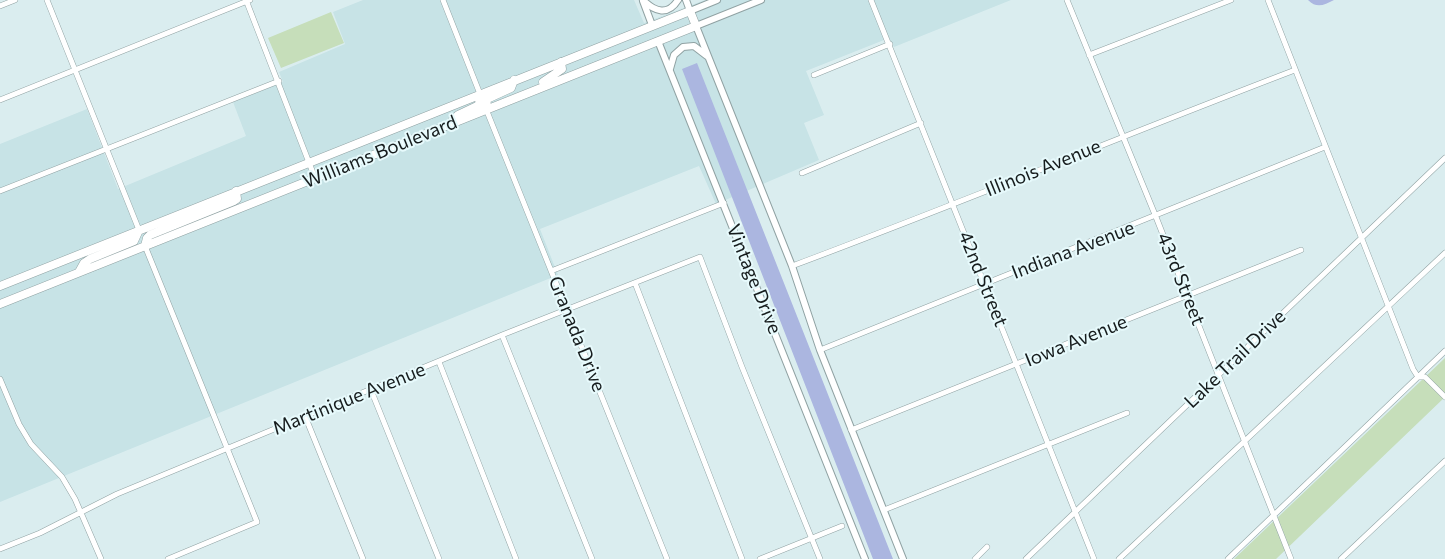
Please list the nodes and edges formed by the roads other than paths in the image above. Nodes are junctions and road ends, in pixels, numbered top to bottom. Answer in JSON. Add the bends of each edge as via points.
{"nodes":[{"id":1,"x":15,"y":0,"type":"edge"},
{"id":2,"x":47,"y":0,"type":"edge"},
{"id":3,"x":247,"y":0,"type":"edge"},
{"id":4,"x":443,"y":0,"type":"edge"},
{"id":5,"x":643,"y":0,"type":"edge"},
{"id":6,"x":678,"y":0,"type":"edge"},
{"id":7,"x":686,"y":0,"type":"edge"},
{"id":8,"x":717,"y":0,"type":"edge"},
{"id":9,"x":761,"y":0,"type":"edge"},
{"id":10,"x":871,"y":0,"type":"edge"},
{"id":11,"x":1068,"y":0,"type":"edge"},
{"id":12,"x":1232,"y":0,"type":"edge"},
{"id":13,"x":1268,"y":0,"type":"edge"},
{"id":14,"x":0,"y":6,"type":"edge"},
{"id":15,"x":690,"y":11,"type":"junction"},
{"id":16,"x":652,"y":26,"type":"junction"},
{"id":17,"x":696,"y":26,"type":"junction"},
{"id":18,"x":658,"y":41,"type":"junction"},
{"id":19,"x":890,"y":44,"type":"junction"},
{"id":20,"x":1089,"y":55,"type":"junction"},
{"id":21,"x":708,"y":57,"type":"junction"},
{"id":22,"x":561,"y":62,"type":"junction"},
{"id":23,"x":670,"y":69,"type":"junction"},
{"id":24,"x":1295,"y":70,"type":"junction"},
{"id":25,"x":76,"y":71,"type":"junction"},
{"id":26,"x":814,"y":75,"type":"dead end"},
{"id":27,"x":514,"y":80,"type":"junction"},
{"id":28,"x":279,"y":81,"type":"junction"},
{"id":29,"x":480,"y":94,"type":"junction"},
{"id":30,"x":522,"y":95,"type":"junction"},
{"id":31,"x":0,"y":100,"type":"edge"},
{"id":32,"x":486,"y":109,"type":"junction"},
{"id":33,"x":451,"y":123,"type":"junction"},
{"id":34,"x":921,"y":123,"type":"junction"},
{"id":35,"x":1123,"y":136,"type":"junction"},
{"id":36,"x":1325,"y":147,"type":"junction"},
{"id":37,"x":107,"y":149,"type":"junction"},
{"id":38,"x":1445,"y":158,"type":"edge"},
{"id":39,"x":309,"y":162,"type":"junction"},
{"id":40,"x":802,"y":173,"type":"dead end"},
{"id":41,"x":315,"y":178,"type":"junction"},
{"id":42,"x":236,"y":191,"type":"junction"},
{"id":43,"x":0,"y":192,"type":"edge"},
{"id":44,"x":724,"y":203,"type":"junction"},
{"id":45,"x":952,"y":204,"type":"junction"},
{"id":46,"x":1156,"y":217,"type":"junction"},
{"id":47,"x":139,"y":230,"type":"junction"},
{"id":48,"x":1362,"y":238,"type":"junction"},
{"id":49,"x":145,"y":246,"type":"junction"},
{"id":50,"x":1301,"y":250,"type":"dead end"},
{"id":51,"x":1445,"y":253,"type":"edge"},
{"id":52,"x":792,"y":266,"type":"junction"},
{"id":53,"x":551,"y":271,"type":"junction"},
{"id":54,"x":79,"y":272,"type":"junction"},
{"id":55,"x":634,"y":283,"type":"junction"},
{"id":56,"x":985,"y":284,"type":"junction"},
{"id":57,"x":0,"y":286,"type":"edge"},
{"id":58,"x":1188,"y":296,"type":"junction"},
{"id":59,"x":0,"y":304,"type":"edge"},
{"id":60,"x":1388,"y":307,"type":"junction"},
{"id":61,"x":566,"y":310,"type":"junction"},
{"id":62,"x":502,"y":335,"type":"junction"},
{"id":63,"x":820,"y":350,"type":"junction"},
{"id":64,"x":1445,"y":351,"type":"edge"},
{"id":65,"x":439,"y":362,"type":"junction"},
{"id":66,"x":1018,"y":364,"type":"junction"},
{"id":67,"x":1219,"y":375,"type":"junction"},
{"id":68,"x":1418,"y":376,"type":"junction"},
{"id":69,"x":0,"y":379,"type":"edge"},
{"id":70,"x":371,"y":390,"type":"junction"},
{"id":71,"x":1445,"y":397,"type":"edge"},
{"id":72,"x":1128,"y":413,"type":"dead end"},
{"id":73,"x":305,"y":416,"type":"junction"},
{"id":74,"x":851,"y":430,"type":"junction"},
{"id":75,"x":1245,"y":441,"type":"junction"},
{"id":76,"x":1050,"y":445,"type":"junction"},
{"id":77,"x":229,"y":448,"type":"junction"},
{"id":78,"x":1445,"y":462,"type":"edge"},
{"id":79,"x":884,"y":510,"type":"junction"},
{"id":80,"x":1076,"y":511,"type":"junction"},
{"id":81,"x":82,"y":513,"type":"junction"},
{"id":82,"x":1274,"y":515,"type":"junction"},
{"id":83,"x":842,"y":526,"type":"dead end"},
{"id":84,"x":812,"y":538,"type":"junction"},
{"id":85,"x":987,"y":547,"type":"dead end"},
{"id":86,"x":0,"y":549,"type":"edge"},
{"id":87,"x":101,"y":559,"type":"edge"},
{"id":88,"x":168,"y":559,"type":"edge"},
{"id":89,"x":363,"y":559,"type":"edge"},
{"id":90,"x":439,"y":559,"type":"edge"},
{"id":91,"x":516,"y":559,"type":"edge"},
{"id":92,"x":592,"y":559,"type":"edge"},
{"id":93,"x":667,"y":559,"type":"edge"},
{"id":94,"x":742,"y":559,"type":"edge"},
{"id":95,"x":760,"y":559,"type":"edge"},
{"id":96,"x":820,"y":559,"type":"edge"},
{"id":97,"x":865,"y":559,"type":"edge"},
{"id":98,"x":903,"y":559,"type":"edge"},
{"id":99,"x":975,"y":559,"type":"edge"},
{"id":100,"x":1026,"y":559,"type":"edge"},
{"id":101,"x":1094,"y":559,"type":"edge"},
{"id":102,"x":1119,"y":559,"type":"edge"},
{"id":103,"x":1228,"y":559,"type":"edge"},
{"id":104,"x":1291,"y":559,"type":"edge"},
{"id":105,"x":1341,"y":559,"type":"edge"}],
"edges":[{"from":1,"to":14,"type":"street"},
{"from":2,"to":25,"type":"street"},
{"from":3,"to":25,"type":"street"},
{"from":3,"to":28,"type":"street"},
{"from":4,"to":29,"type":"street"},
{"from":5,"to":6,"type":"street","via":[[661,11],[670,9]]},
{"from":5,"to":16,"type":"street","name":"Vintage Drive"},
{"from":7,"to":15,"type":"street","name":"Vintage Drive"},
{"from":8,"to":15,"type":"street","name":"Williams Boulevard"},
{"from":9,"to":17,"type":"street","name":"Williams Boulevard"},
{"from":10,"to":19,"type":"street","name":"42nd Street"},
{"from":11,"to":20,"type":"street","name":"43rd Street"},
{"from":12,"to":20,"type":"street"},
{"from":13,"to":24,"type":"street"},
{"from":15,"to":16,"type":"main road","name":"Williams Boulevard"},
{"from":15,"to":17,"type":"main road","name":"Vintage Drive"},
{"from":16,"to":18,"type":"main road","name":"Vintage Drive"},
{"from":16,"to":22,"type":"main road","name":"Williams Boulevard"},
{"from":17,"to":18,"type":"main road","name":"Williams Boulevard"},
{"from":17,"to":21,"type":"street","name":"Vintage Drive"},
{"from":18,"to":23,"type":"street","name":"Vintage Drive"},
{"from":18,"to":30,"type":"main road","name":"Williams Boulevard"},
{"from":19,"to":26,"type":"street"},
{"from":19,"to":34,"type":"street","name":"42nd Street"},
{"from":20,"to":35,"type":"street","name":"43rd Street"},
{"from":21,"to":23,"type":"street","via":[[694,46],[683,46],[674,55]]},
{"from":21,"to":52,"type":"street","name":"Vintage Drive"},
{"from":22,"to":27,"type":"main road","name":"Williams Boulevard"},
{"from":22,"to":30,"type":"main road","via":[[559,72]]},
{"from":23,"to":44,"type":"street","name":"Vintage Drive"},
{"from":24,"to":35,"type":"street","name":"Illinois Avenue"},
{"from":24,"to":36,"type":"street"},
{"from":25,"to":31,"type":"street"},
{"from":25,"to":37,"type":"street"},
{"from":27,"to":29,"type":"main road","name":"Williams Boulevard"},
{"from":27,"to":32,"type":"main road","via":[[511,88],[487,99]]},
{"from":28,"to":37,"type":"street"},
{"from":28,"to":39,"type":"street"},
{"from":29,"to":33,"type":"main road","via":[[479,106],[456,116]]},
{"from":29,"to":39,"type":"main road","name":"Williams Boulevard"},
{"from":30,"to":32,"type":"main road","name":"Williams Boulevard"},
{"from":32,"to":33,"type":"main road","name":"Williams Boulevard"},
{"from":32,"to":53,"type":"street","name":"Granada Drive"},
{"from":33,"to":41,"type":"main road","name":"Williams Boulevard"},
{"from":34,"to":40,"type":"street"},
{"from":34,"to":45,"type":"street","name":"42nd Street"},
{"from":35,"to":45,"type":"street","name":"Illinois Avenue"},
{"from":35,"to":46,"type":"street","name":"43rd Street"},
{"from":36,"to":46,"type":"street","name":"Indiana Avenue"},
{"from":36,"to":48,"type":"street"},
{"from":37,"to":43,"type":"street"},
{"from":37,"to":47,"type":"street"},
{"from":38,"to":48,"type":"street","name":"Lake Trail Drive"},
{"from":39,"to":41,"type":"street"},
{"from":39,"to":42,"type":"main road","name":"Williams Boulevard"},
{"from":41,"to":49,"type":"main road","name":"Williams Boulevard"},
{"from":42,"to":47,"type":"main road","name":"Williams Boulevard"},
{"from":42,"to":49,"type":"main road","via":[[237,199],[234,201],[150,235]]},
{"from":44,"to":53,"type":"street"},
{"from":44,"to":97,"type":"street","name":"Vintage Drive"},
{"from":45,"to":52,"type":"street","name":"Illinois Avenue"},
{"from":45,"to":56,"type":"street","name":"42nd Street"},
{"from":46,"to":56,"type":"street","name":"Indiana Avenue"},
{"from":46,"to":58,"type":"street","name":"43rd Street"},
{"from":47,"to":54,"type":"main road","via":[[134,241],[90,259]]},
{"from":47,"to":57,"type":"main road","name":"Williams Boulevard"},
{"from":48,"to":60,"type":"street"},
{"from":48,"to":67,"type":"street","name":"Lake Trail Drive"},
{"from":49,"to":54,"type":"main road","name":"Williams Boulevard"},
{"from":49,"to":77,"type":"street"},
{"from":50,"to":58,"type":"street","name":"Iowa Avenue"},
{"from":51,"to":60,"type":"street"},
{"from":52,"to":63,"type":"street","name":"Vintage Drive"},
{"from":53,"to":61,"type":"street","name":"Granada Drive"},
{"from":54,"to":59,"type":"main road","name":"Williams Boulevard"},
{"from":55,"to":61,"type":"street","name":"Martinique Avenue"},
{"from":55,"to":84,"type":"street","name":"Martinique Avenue","via":[[700,257]]},
{"from":55,"to":94,"type":"street"},
{"from":56,"to":63,"type":"street","name":"Indiana Avenue"},
{"from":56,"to":66,"type":"street","name":"42nd Street"},
{"from":58,"to":66,"type":"street","name":"Iowa Avenue"},
{"from":58,"to":67,"type":"street","name":"43rd Street"},
{"from":60,"to":68,"type":"street"},
{"from":60,"to":75,"type":"street"},
{"from":61,"to":62,"type":"street","name":"Martinique Avenue"},
{"from":61,"to":93,"type":"street","name":"Granada Drive"},
{"from":62,"to":65,"type":"street","name":"Martinique Avenue"},
{"from":62,"to":92,"type":"street"},
{"from":63,"to":74,"type":"street","name":"Vintage Drive"},
{"from":64,"to":68,"type":"street"},
{"from":65,"to":70,"type":"street","name":"Martinique Avenue"},
{"from":65,"to":91,"type":"street"},
{"from":66,"to":74,"type":"street","name":"Iowa Avenue"},
{"from":66,"to":76,"type":"street","name":"42nd Street"},
{"from":67,"to":75,"type":"street","name":"43rd Street"},
{"from":67,"to":80,"type":"street","name":"Lake Trail Drive"},
{"from":68,"to":71,"type":"street","via":[[1425,377]]},
{"from":68,"to":82,"type":"street"},
{"from":69,"to":81,"type":"street","via":[[19,424],[62,476]]},
{"from":70,"to":73,"type":"street","name":"Martinique Avenue"},
{"from":70,"to":90,"type":"street"},
{"from":72,"to":76,"type":"street"},
{"from":73,"to":77,"type":"street","name":"Martinique Avenue"},
{"from":73,"to":89,"type":"street"},
{"from":74,"to":79,"type":"street","name":"Vintage Drive"},
{"from":75,"to":82,"type":"street","name":"43rd Street"},
{"from":75,"to":102,"type":"street"},
{"from":76,"to":79,"type":"street"},
{"from":76,"to":80,"type":"street","name":"42nd Street"},
{"from":77,"to":81,"type":"street","name":"Martinique Avenue","via":[[117,494]]},
{"from":77,"to":88,"type":"street","via":[[256,522]]},
{"from":78,"to":105,"type":"street"},
{"from":79,"to":98,"type":"street","name":"Vintage Drive"},
{"from":80,"to":100,"type":"street","name":"Lake Trail Drive"},
{"from":80,"to":101,"type":"street","name":"42nd Street"},
{"from":81,"to":86,"type":"street","name":"Martinique Avenue"},
{"from":81,"to":87,"type":"street"},
{"from":82,"to":103,"type":"street"},
{"from":82,"to":104,"type":"street","name":"43rd Street"},
{"from":83,"to":84,"type":"street"},
{"from":84,"to":95,"type":"street"},
{"from":84,"to":96,"type":"street"},
{"from":85,"to":99,"type":"street"}]}
